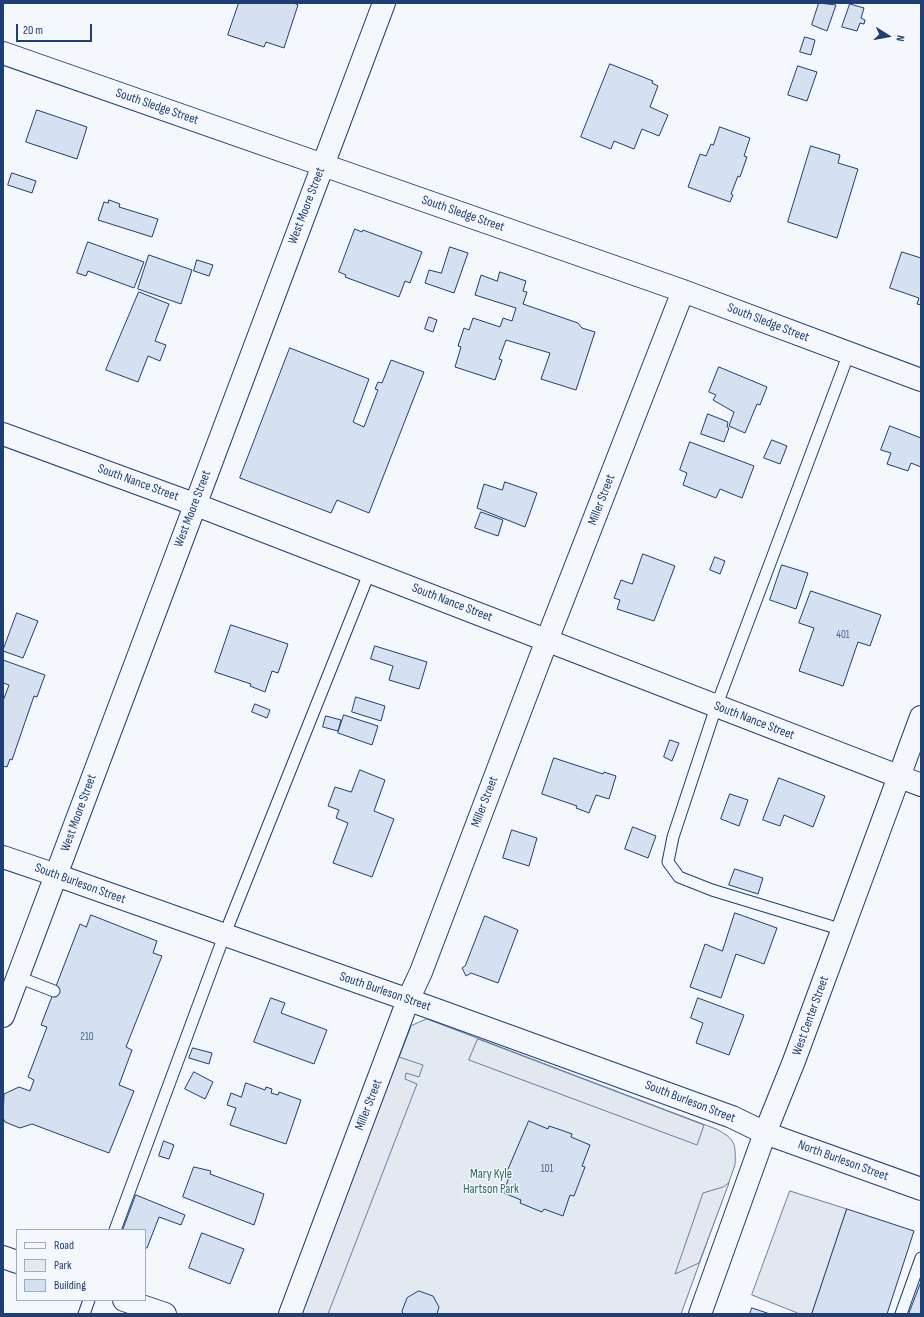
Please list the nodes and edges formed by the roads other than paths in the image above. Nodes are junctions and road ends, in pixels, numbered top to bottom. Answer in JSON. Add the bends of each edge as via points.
{"nodes":[{"id":1,"x":384,"y":3,"type":"edge"},
{"id":2,"x":3,"y":53,"type":"edge"},
{"id":3,"x":323,"y":164,"type":"junction"},
{"id":4,"x":683,"y":291,"type":"junction"},
{"id":5,"x":849,"y":353,"type":"junction"},
{"id":6,"x":921,"y":380,"type":"edge"},
{"id":7,"x":3,"y":434,"type":"edge"},
{"id":8,"x":194,"y":504,"type":"junction"},
{"id":9,"x":370,"y":571,"type":"junction"},
{"id":10,"x":547,"y":640,"type":"junction"},
{"id":11,"x":716,"y":707,"type":"junction"},
{"id":12,"x":921,"y":717,"type":"edge"},
{"id":13,"x":899,"y":777,"type":"junction"},
{"id":14,"x":921,"y":785,"type":"edge"},
{"id":15,"x":3,"y":857,"type":"edge"},
{"id":16,"x":56,"y":875,"type":"junction"},
{"id":17,"x":843,"y":930,"type":"junction"},
{"id":18,"x":224,"y":936,"type":"junction"},
{"id":19,"x":18,"y":977,"type":"junction"},
{"id":20,"x":54,"y":991,"type":"dead end"},
{"id":21,"x":408,"y":1000,"type":"junction"},
{"id":22,"x":3,"y":1016,"type":"edge"},
{"id":23,"x":765,"y":1133,"type":"junction"},
{"id":24,"x":921,"y":1189,"type":"edge"},
{"id":25,"x":116,"y":1229,"type":"edge"},
{"id":26,"x":3,"y":1257,"type":"edge"},
{"id":27,"x":921,"y":1258,"type":"edge"},
{"id":28,"x":16,"y":1262,"type":"edge"},
{"id":29,"x":89,"y":1301,"type":"edge"},
{"id":30,"x":127,"y":1301,"type":"edge"},
{"id":31,"x":84,"y":1314,"type":"edge"},
{"id":32,"x":165,"y":1314,"type":"edge"},
{"id":33,"x":290,"y":1314,"type":"edge"},
{"id":34,"x":700,"y":1314,"type":"edge"},
{"id":35,"x":901,"y":1314,"type":"edge"}],
"edges":[{"from":1,"to":3,"type":"street","name":"West Moore Street"},
{"from":2,"to":3,"type":"street","name":"South Sledge Street"},
{"from":3,"to":4,"type":"street","name":"South Sledge Street"},
{"from":3,"to":8,"type":"street","name":"West Moore Street"},
{"from":4,"to":5,"type":"street","name":"South Sledge Street"},
{"from":4,"to":10,"type":"street","name":"Miller Street"},
{"from":5,"to":6,"type":"street","name":"South Sledge Street"},
{"from":5,"to":11,"type":"lane"},
{"from":7,"to":8,"type":"street","name":"South Nance Street"},
{"from":8,"to":9,"type":"street","name":"South Nance Street"},
{"from":8,"to":16,"type":"street","name":"West Moore Street"},
{"from":9,"to":10,"type":"street","name":"South Nance Street"},
{"from":9,"to":18,"type":"lane"},
{"from":10,"to":11,"type":"street","name":"South Nance Street"},
{"from":10,"to":21,"type":"street","name":"Miller Street","via":[[421,972]]},
{"from":11,"to":13,"type":"street","name":"South Nance Street"},
{"from":11,"to":17,"type":"lane","via":[[673,837],[668,862],[678,877]]},
{"from":12,"to":13,"type":"street","name":"West Center Street"},
{"from":13,"to":14,"type":"street","name":"South Nance Street"},
{"from":13,"to":17,"type":"street","name":"West Center Street"},
{"from":15,"to":16,"type":"street","name":"South Burleson Street"},
{"from":16,"to":18,"type":"street","name":"South Burleson Street"},
{"from":16,"to":19,"type":"street","name":"West Moore Street"},
{"from":17,"to":23,"type":"street","name":"West Center Street"},
{"from":18,"to":21,"type":"street","name":"South Burleson Street"},
{"from":18,"to":25,"type":"lane"},
{"from":19,"to":20,"type":"lane"},
{"from":19,"to":22,"type":"street","name":"West Moore Street"},
{"from":21,"to":23,"type":"street","name":"South Burleson Street","via":[[732,1117]]},
{"from":21,"to":33,"type":"street","name":"Miller Street"},
{"from":23,"to":24,"type":"street","name":"North Burleson Street"},
{"from":23,"to":34,"type":"street","name":"West Center Street"},
{"from":26,"to":28,"type":"street"},
{"from":27,"to":35,"type":"lane"},
{"from":29,"to":31,"type":"lane"},
{"from":30,"to":32,"type":"street"}]}
